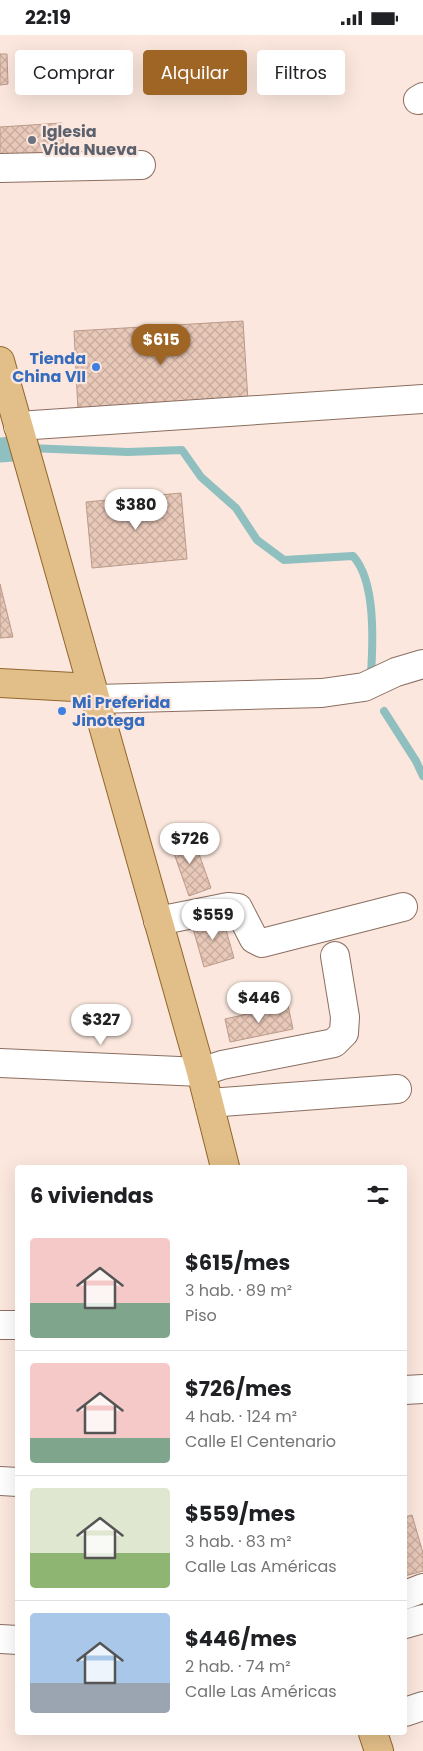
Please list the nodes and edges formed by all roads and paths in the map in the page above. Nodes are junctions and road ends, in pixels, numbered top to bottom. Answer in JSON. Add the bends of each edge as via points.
{"nodes":[{"id":1,"x":141,"y":165,"type":"dead end"},
{"id":2,"x":0,"y":168,"type":"edge"},
{"id":3,"x":0,"y":361,"type":"edge"},
{"id":4,"x":423,"y":399,"type":"edge"},
{"id":5,"x":18,"y":426,"type":"junction"},
{"id":6,"x":423,"y":664,"type":"edge"},
{"id":7,"x":0,"y":683,"type":"edge"},
{"id":8,"x":94,"y":693,"type":"junction"},
{"id":9,"x":403,"y":907,"type":"dead end"},
{"id":10,"x":158,"y":921,"type":"junction"},
{"id":11,"x":335,"y":956,"type":"dead end"},
{"id":12,"x":0,"y":1063,"type":"edge"},
{"id":13,"x":201,"y":1072,"type":"junction"},
{"id":14,"x":397,"y":1089,"type":"dead end"},
{"id":15,"x":209,"y":1103,"type":"junction"},
{"id":16,"x":224,"y":1165,"type":"edge"},
{"id":17,"x":0,"y":1325,"type":"edge"},
{"id":18,"x":15,"y":1325,"type":"edge"},
{"id":19,"x":423,"y":1389,"type":"edge"},
{"id":20,"x":407,"y":1390,"type":"edge"},
{"id":21,"x":0,"y":1481,"type":"edge"},
{"id":22,"x":15,"y":1482,"type":"edge"},
{"id":23,"x":423,"y":1588,"type":"edge"},
{"id":24,"x":407,"y":1594,"type":"edge"},
{"id":25,"x":423,"y":1619,"type":"edge"},
{"id":26,"x":407,"y":1623,"type":"edge"},
{"id":27,"x":0,"y":1639,"type":"edge"},
{"id":28,"x":15,"y":1640,"type":"edge"},
{"id":29,"x":423,"y":1706,"type":"edge"},
{"id":30,"x":407,"y":1711,"type":"edge"},
{"id":31,"x":374,"y":1735,"type":"edge"},
{"id":32,"x":379,"y":1751,"type":"edge"}],
"edges":[{"from":1,"to":2,"type":"street"},
{"from":3,"to":5,"type":"main road"},
{"from":4,"to":5,"type":"street"},
{"from":5,"to":8,"type":"main road"},
{"from":6,"to":8,"type":"street","via":[[364,687],[322,693]]},
{"from":7,"to":8,"type":"main road"},
{"from":8,"to":10,"type":"main road"},
{"from":9,"to":10,"type":"street","via":[[262,943],[254,939],[238,908]]},
{"from":10,"to":13,"type":"main road"},
{"from":11,"to":13,"type":"street","via":[[346,1017],[344,1033],[334,1043]]},
{"from":12,"to":13,"type":"street"},
{"from":13,"to":15,"type":"main road"},
{"from":14,"to":15,"type":"street"},
{"from":15,"to":16,"type":"main road"},
{"from":17,"to":18,"type":"street"},
{"from":19,"to":20,"type":"street"},
{"from":21,"to":22,"type":"street"},
{"from":23,"to":24,"type":"street"},
{"from":25,"to":26,"type":"street"},
{"from":27,"to":28,"type":"street"},
{"from":29,"to":30,"type":"street"},
{"from":31,"to":32,"type":"main road"}]}
